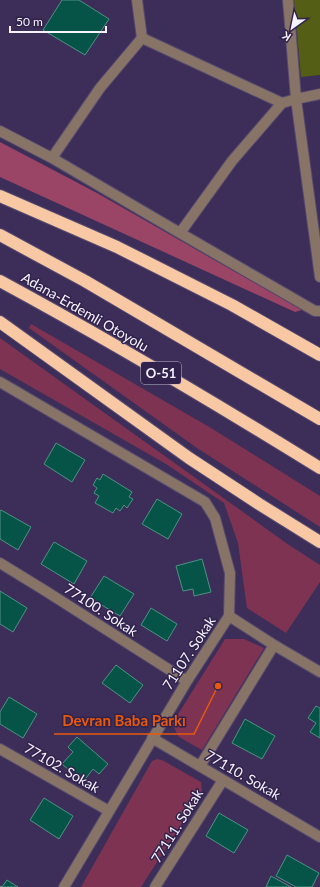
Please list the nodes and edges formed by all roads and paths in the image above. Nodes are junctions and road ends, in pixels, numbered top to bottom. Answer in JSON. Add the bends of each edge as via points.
{"nodes":[{"id":1,"x":137,"y":0,"type":"edge"},
{"id":2,"x":288,"y":0,"type":"edge"},
{"id":3,"x":142,"y":38,"type":"junction"},
{"id":4,"x":320,"y":94,"type":"edge"},
{"id":5,"x":296,"y":99,"type":"junction"},
{"id":6,"x":282,"y":103,"type":"junction"},
{"id":7,"x":0,"y":131,"type":"edge"},
{"id":8,"x":52,"y":158,"type":"junction"},
{"id":9,"x":0,"y":196,"type":"edge"},
{"id":10,"x":180,"y":233,"type":"junction"},
{"id":11,"x":0,"y":235,"type":"edge"},
{"id":12,"x":320,"y":277,"type":"edge"},
{"id":13,"x":0,"y":281,"type":"edge"},
{"id":14,"x":320,"y":311,"type":"edge"},
{"id":15,"x":0,"y":322,"type":"edge"},
{"id":16,"x":320,"y":355,"type":"edge"},
{"id":17,"x":0,"y":382,"type":"edge"},
{"id":18,"x":320,"y":419,"type":"edge"},
{"id":19,"x":320,"y":468,"type":"edge"},
{"id":20,"x":320,"y":542,"type":"edge"},
{"id":21,"x":0,"y":563,"type":"edge"},
{"id":22,"x":229,"y":616,"type":"junction"},
{"id":23,"x":274,"y":645,"type":"junction"},
{"id":24,"x":320,"y":672,"type":"edge"},
{"id":25,"x":187,"y":681,"type":"junction"},
{"id":26,"x":152,"y":738,"type":"junction"},
{"id":27,"x":0,"y":748,"type":"edge"},
{"id":28,"x":200,"y":766,"type":"junction"},
{"id":29,"x":223,"y":780,"type":"junction"},
{"id":30,"x":109,"y":811,"type":"junction"},
{"id":31,"x":320,"y":837,"type":"edge"},
{"id":32,"x":64,"y":887,"type":"edge"},
{"id":33,"x":155,"y":887,"type":"edge"}],
"edges":[{"from":1,"to":3,"type":"street"},
{"from":2,"to":5,"type":"street"},
{"from":3,"to":6,"type":"street"},
{"from":3,"to":8,"type":"street","via":[[100,88]]},
{"from":4,"to":5,"type":"street"},
{"from":5,"to":6,"type":"street"},
{"from":5,"to":12,"type":"street"},
{"from":6,"to":10,"type":"street","via":[[232,161]]},
{"from":7,"to":8,"type":"street"},
{"from":8,"to":10,"type":"street"},
{"from":9,"to":16,"type":"highway","via":[[117,247],[232,305]]},
{"from":10,"to":14,"type":"street","via":[[315,312]]},
{"from":11,"to":18,"type":"highway","name":"Adana-Erdemli Otoyolu","via":[[85,281]]},
{"from":13,"to":19,"type":"highway","name":"Adana-Erdemli Otoyolu","number":"O-51","via":[[73,321]]},
{"from":15,"to":20,"type":"highway","via":[[189,458]]},
{"from":17,"to":22,"type":"street","name":"71107. Sokak","via":[[205,502],[216,518],[230,573]]},
{"from":21,"to":25,"type":"street","name":"77100. Sokak"},
{"from":22,"to":23,"type":"street"},
{"from":22,"to":25,"type":"street","name":"71107. Sokak"},
{"from":23,"to":24,"type":"street"},
{"from":23,"to":28,"type":"street"},
{"from":25,"to":26,"type":"street","name":"71107. Sokak"},
{"from":26,"to":28,"type":"street","name":"77110. Sokak"},
{"from":26,"to":30,"type":"street","name":"71107. Sokak"},
{"from":27,"to":30,"type":"street","name":"77102. Sokak"},
{"from":28,"to":29,"type":"street","name":"77110. Sokak"},
{"from":29,"to":31,"type":"street","name":"77110. Sokak"},
{"from":29,"to":33,"type":"street","name":"77111. Sokak"},
{"from":30,"to":32,"type":"street","name":"71107. Sokak"}]}
